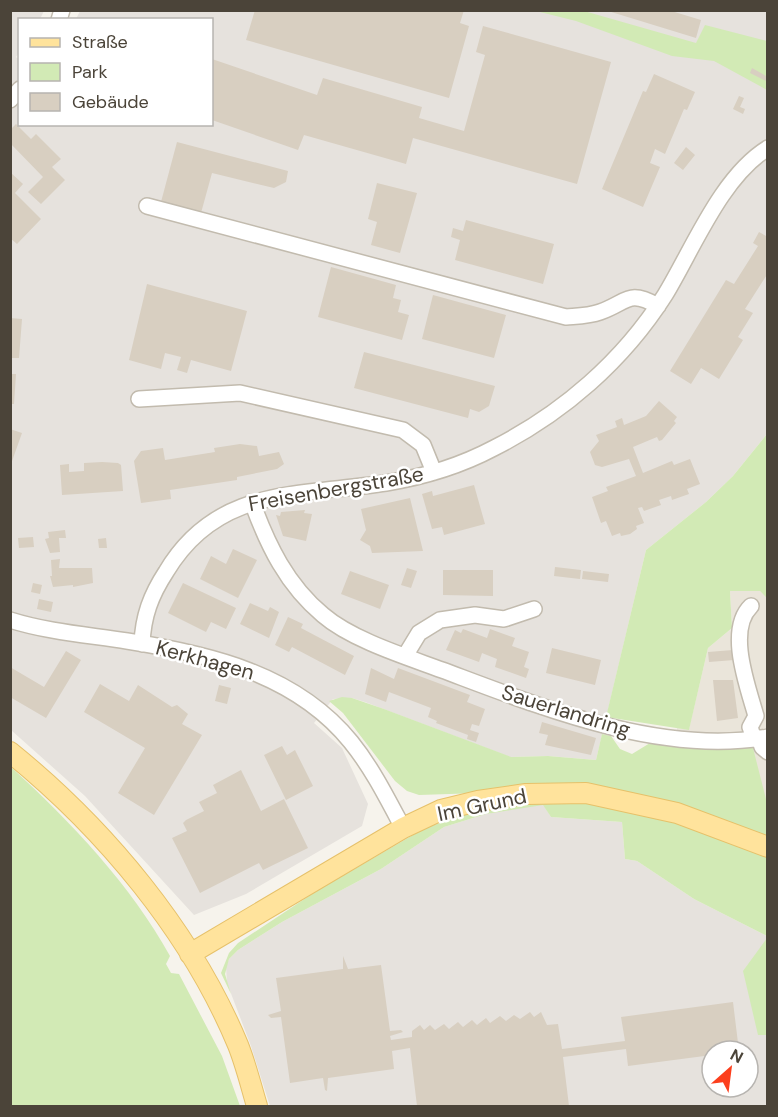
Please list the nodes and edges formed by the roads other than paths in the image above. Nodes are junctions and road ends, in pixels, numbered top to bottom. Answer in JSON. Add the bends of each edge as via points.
{"nodes":[{"id":1,"x":768,"y":148,"type":"edge"},
{"id":2,"x":147,"y":206,"type":"dead end"},
{"id":3,"x":658,"y":306,"type":"junction"},
{"id":4,"x":140,"y":399,"type":"dead end"},
{"id":5,"x":434,"y":472,"type":"junction"},
{"id":6,"x":252,"y":502,"type":"junction"},
{"id":7,"x":751,"y":606,"type":"dead end"},
{"id":8,"x":534,"y":609,"type":"dead end"},
{"id":9,"x":10,"y":620,"type":"edge"},
{"id":10,"x":142,"y":644,"type":"junction"},
{"id":11,"x":405,"y":656,"type":"junction"},
{"id":12,"x":768,"y":703,"type":"edge"},
{"id":13,"x":756,"y":716,"type":"junction"},
{"id":14,"x":762,"y":742,"type":"edge"},
{"id":15,"x":10,"y":752,"type":"edge"},
{"id":16,"x":402,"y":828,"type":"junction"},
{"id":17,"x":768,"y":847,"type":"edge"},
{"id":18,"x":190,"y":954,"type":"junction"},
{"id":19,"x":257,"y":1107,"type":"edge"}],
"edges":[{"from":1,"to":3,"type":"street","name":"Freisenbergstraße","via":[[744,166],[724,191]]},
{"from":2,"to":3,"type":"street","via":[[566,317],[601,312],[630,297],[643,297]]},
{"from":3,"to":5,"type":"street","name":"Freisenbergstraße","via":[[631,341],[577,395],[534,426],[492,449]]},
{"from":4,"to":5,"type":"street","via":[[240,393],[404,430],[423,445]]},
{"from":5,"to":6,"type":"street","name":"Freisenbergstraße","via":[[388,483],[286,493]]},
{"from":6,"to":10,"type":"street","name":"Freisenbergstraße","via":[[219,517],[186,543],[147,605]]},
{"from":6,"to":11,"type":"street","name":"Sauerlandring","via":[[271,550],[299,593],[338,625]]},
{"from":7,"to":13,"type":"street","via":[[741,621],[738,637]]},
{"from":8,"to":11,"type":"street","via":[[504,619],[475,615],[440,620],[419,633]]},
{"from":9,"to":10,"type":"street","name":"Kerkhagen"},
{"from":10,"to":16,"type":"street","name":"Kerkhagen","via":[[229,663],[305,699],[352,743]]},
{"from":11,"to":14,"type":"street","name":"Sauerlandring","via":[[604,726],[677,737]]},
{"from":12,"to":13,"type":"street"},
{"from":13,"to":14,"type":"street","via":[[750,727]]},
{"from":15,"to":18,"type":"main road","via":[[66,802],[129,871]]},
{"from":16,"to":17,"type":"main road","name":"Im Grund","via":[[441,810],[478,801],[526,794],[586,793],[677,813]]},
{"from":16,"to":18,"type":"main road","name":"Im Grund"},
{"from":18,"to":19,"type":"main road","via":[[238,1047]]}]}
